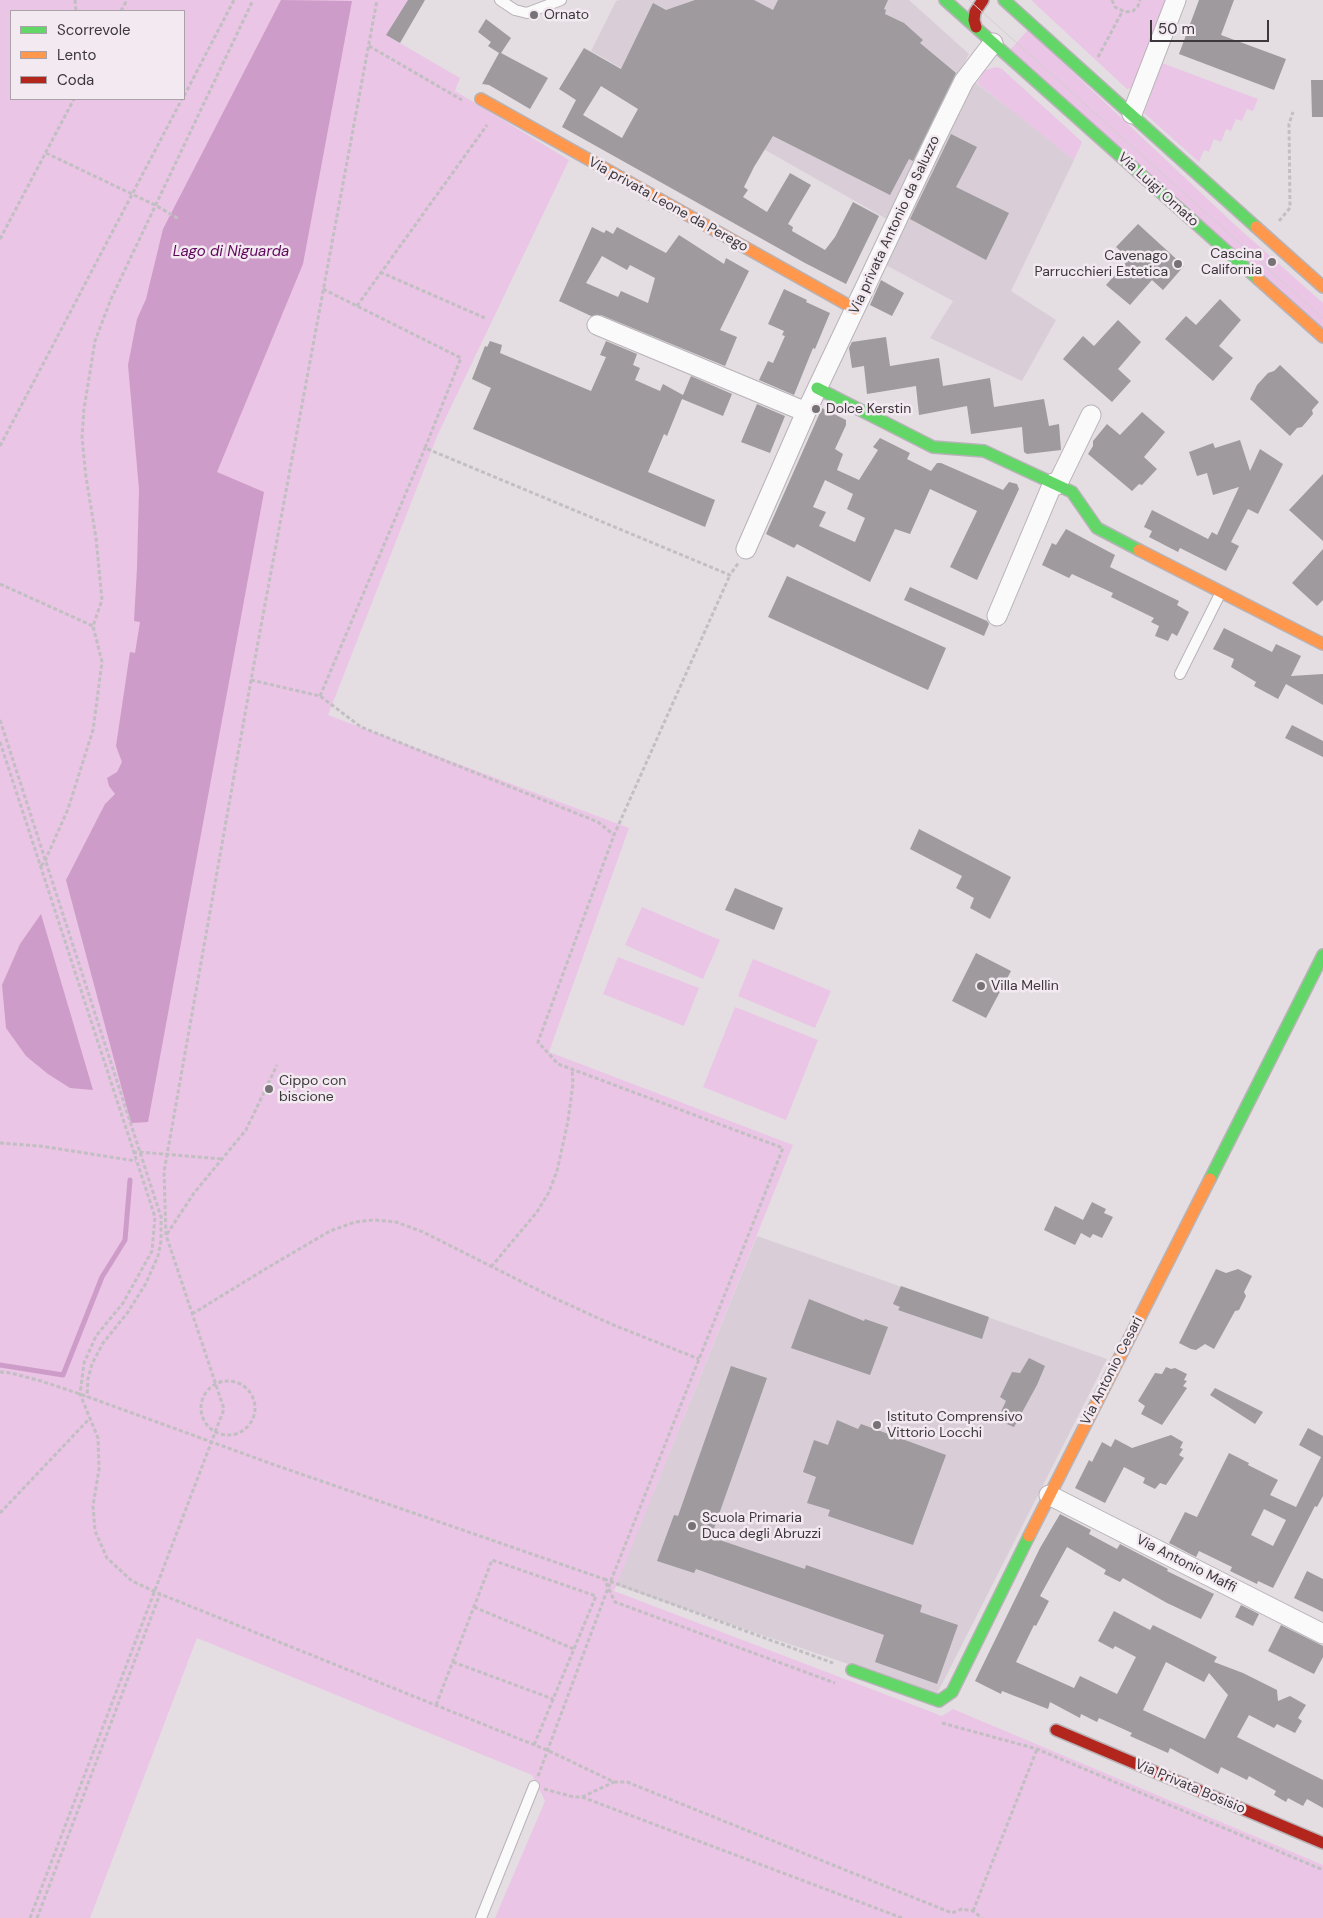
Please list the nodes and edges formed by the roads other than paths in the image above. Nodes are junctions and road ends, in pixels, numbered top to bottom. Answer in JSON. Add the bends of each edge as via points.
{"nodes":[{"id":1,"x":500,"y":0,"type":"edge"},
{"id":2,"x":561,"y":0,"type":"edge"},
{"id":3,"x":945,"y":0,"type":"edge"},
{"id":4,"x":983,"y":0,"type":"edge"},
{"id":5,"x":1004,"y":0,"type":"edge"},
{"id":6,"x":1176,"y":0,"type":"edge"},
{"id":7,"x":1016,"y":9,"type":"junction"},
{"id":8,"x":1013,"y":22,"type":"dead end"},
{"id":9,"x":976,"y":28,"type":"junction"},
{"id":10,"x":997,"y":40,"type":"junction"},
{"id":11,"x":481,"y":99,"type":"dead end"},
{"id":12,"x":1132,"y":114,"type":"junction"},
{"id":13,"x":1323,"y":287,"type":"edge"},
{"id":14,"x":854,"y":310,"type":"junction"},
{"id":15,"x":597,"y":325,"type":"dead end"},
{"id":16,"x":1323,"y":336,"type":"edge"},
{"id":17,"x":817,"y":388,"type":"junction"},
{"id":18,"x":806,"y":412,"type":"junction"},
{"id":19,"x":1091,"y":416,"type":"dead end"},
{"id":20,"x":1055,"y":484,"type":"junction"},
{"id":21,"x":746,"y":549,"type":"road end"},
{"id":22,"x":1221,"y":591,"type":"junction"},
{"id":23,"x":997,"y":616,"type":"dead end"},
{"id":24,"x":1323,"y":644,"type":"edge"},
{"id":25,"x":1180,"y":674,"type":"dead end"},
{"id":26,"x":1323,"y":955,"type":"edge"},
{"id":27,"x":1049,"y":1495,"type":"junction"},
{"id":28,"x":1323,"y":1634,"type":"edge"},
{"id":29,"x":852,"y":1670,"type":"road end"},
{"id":30,"x":1056,"y":1730,"type":"dead end"},
{"id":31,"x":534,"y":1786,"type":"road end"},
{"id":32,"x":524,"y":1809,"type":"junction"},
{"id":33,"x":513,"y":1812,"type":"dead end"},
{"id":34,"x":1323,"y":1843,"type":"edge"},
{"id":35,"x":481,"y":1918,"type":"edge"}],
"edges":[{"from":1,"to":2,"type":"lane","via":[[515,10],[527,13]]},
{"from":3,"to":9,"type":"street","name":"Via Luigi Ornato"},
{"from":4,"to":9,"type":"street","via":[[975,12]]},
{"from":5,"to":7,"type":"street"},
{"from":6,"to":12,"type":"street"},
{"from":7,"to":8,"type":"street"},
{"from":7,"to":12,"type":"street"},
{"from":9,"to":10,"type":"street","name":"Via Luigi Ornato"},
{"from":10,"to":14,"type":"street","name":"Via privata Antonio da Saluzzo","via":[[964,81]]},
{"from":10,"to":16,"type":"street","name":"Via Luigi Ornato"},
{"from":11,"to":14,"type":"street","name":"Via privata Leone da Perego"},
{"from":12,"to":13,"type":"street"},
{"from":14,"to":17,"type":"street","name":"Via privata Antonio da Saluzzo"},
{"from":15,"to":18,"type":"street"},
{"from":17,"to":18,"type":"street","name":"Via privata Antonio da Saluzzo"},
{"from":17,"to":20,"type":"street","via":[[933,447],[984,451]]},
{"from":18,"to":21,"type":"street","name":"Via privata Antonio da Saluzzo"},
{"from":19,"to":20,"type":"street"},
{"from":20,"to":22,"type":"street","via":[[1072,492],[1097,528]]},
{"from":20,"to":23,"type":"street"},
{"from":22,"to":24,"type":"street"},
{"from":22,"to":25,"type":"lane"},
{"from":26,"to":27,"type":"street","name":"Via Antonio Cesari"},
{"from":27,"to":28,"type":"street","name":"Via Antonio Maffi"},
{"from":27,"to":29,"type":"street","name":"Via Antonio Cesari","via":[[952,1692],[939,1702]]},
{"from":30,"to":34,"type":"street","name":"Via Privata Bosisio"},
{"from":31,"to":32,"type":"lane"},
{"from":32,"to":33,"type":"lane"},
{"from":32,"to":35,"type":"lane"}]}
